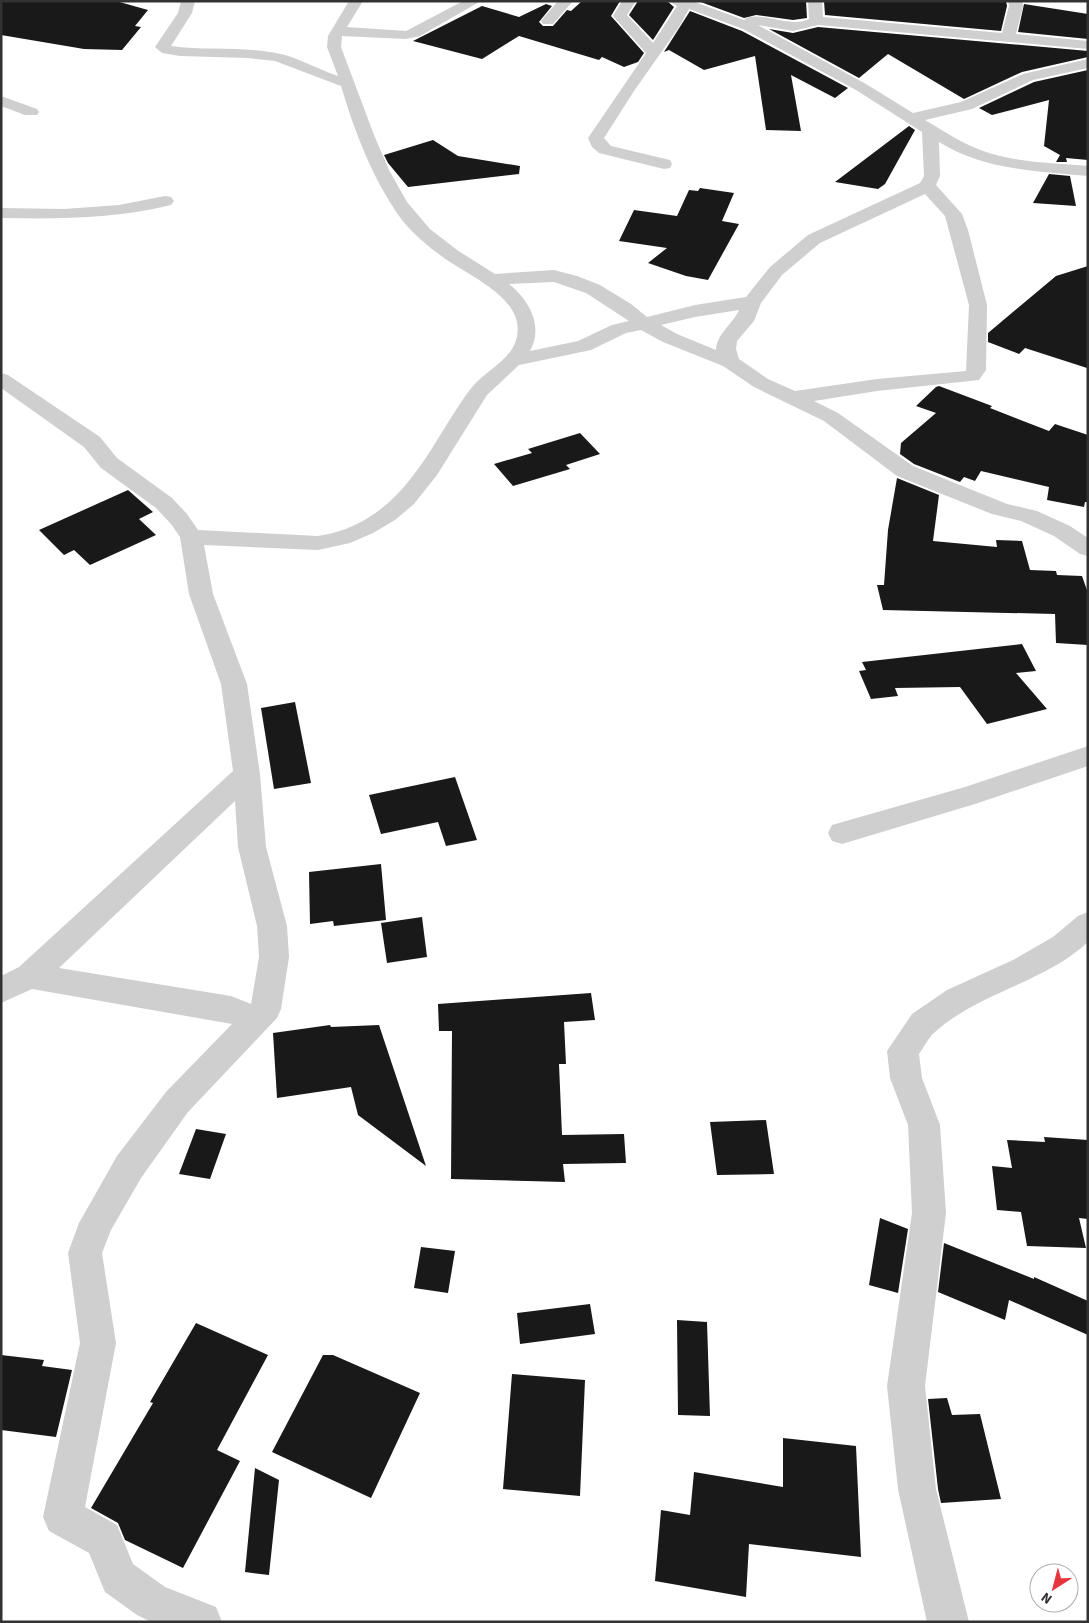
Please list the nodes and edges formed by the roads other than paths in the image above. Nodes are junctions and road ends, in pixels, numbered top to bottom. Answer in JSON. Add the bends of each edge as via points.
{"nodes":[{"id":1,"x":188,"y":1,"type":"edge"},
{"id":2,"x":356,"y":1,"type":"edge"},
{"id":3,"x":474,"y":1,"type":"edge"},
{"id":4,"x":566,"y":1,"type":"edge"},
{"id":5,"x":629,"y":1,"type":"edge"},
{"id":6,"x":815,"y":1,"type":"edge"},
{"id":7,"x":1015,"y":1,"type":"edge"},
{"id":8,"x":681,"y":2,"type":"edge"},
{"id":9,"x":727,"y":16,"type":"junction"},
{"id":10,"x":816,"y":20,"type":"junction"},
{"id":11,"x":548,"y":21,"type":"dead end"},
{"id":12,"x":339,"y":31,"type":"junction"},
{"id":13,"x":1008,"y":38,"type":"junction"},
{"id":14,"x":1088,"y":45,"type":"edge"},
{"id":15,"x":654,"y":53,"type":"junction"},
{"id":16,"x":1088,"y":63,"type":"edge"},
{"id":17,"x":1067,"y":67,"type":"junction"},
{"id":18,"x":1088,"y":71,"type":"edge"},
{"id":19,"x":347,"y":82,"type":"junction"},
{"id":20,"x":1,"y":101,"type":"edge"},
{"id":21,"x":31,"y":112,"type":"dead end"},
{"id":22,"x":911,"y":118,"type":"junction"},
{"id":23,"x":930,"y":130,"type":"junction"},
{"id":24,"x":664,"y":164,"type":"dead end"},
{"id":25,"x":1088,"y":171,"type":"edge"},
{"id":26,"x":927,"y":186,"type":"junction"},
{"id":27,"x":165,"y":201,"type":"dead end"},
{"id":28,"x":1,"y":213,"type":"edge"},
{"id":29,"x":492,"y":280,"type":"junction"},
{"id":30,"x":752,"y":302,"type":"junction"},
{"id":31,"x":643,"y":323,"type":"junction"},
{"id":32,"x":514,"y":360,"type":"junction"},
{"id":33,"x":730,"y":362,"type":"junction"},
{"id":34,"x":1,"y":379,"type":"edge"},
{"id":35,"x":792,"y":398,"type":"junction"},
{"id":36,"x":1088,"y":528,"type":"edge"},
{"id":37,"x":1062,"y":531,"type":"junction"},
{"id":38,"x":191,"y":537,"type":"junction"},
{"id":39,"x":1088,"y":549,"type":"edge"},
{"id":40,"x":1088,"y":756,"type":"edge"},
{"id":41,"x":247,"y":774,"type":"junction"},
{"id":42,"x":842,"y":832,"type":"dead end"},
{"id":43,"x":1088,"y":924,"type":"edge"},
{"id":44,"x":30,"y":976,"type":"junction"},
{"id":45,"x":1,"y":990,"type":"edge"},
{"id":46,"x":255,"y":1020,"type":"junction"},
{"id":47,"x":201,"y":1622,"type":"edge"},
{"id":48,"x":948,"y":1622,"type":"edge"}],
"edges":[{"from":1,"to":19,"type":"street","via":[[185,13],[162,46],[167,50],[255,54],[296,63],[326,78]]},
{"from":2,"to":12,"type":"street"},
{"from":3,"to":12,"type":"street","via":[[416,33]]},
{"from":4,"to":11,"type":"street"},
{"from":5,"to":15,"type":"street","via":[[620,16]]},
{"from":6,"to":10,"type":"street"},
{"from":7,"to":13,"type":"street"},
{"from":8,"to":9,"type":"street"},
{"from":8,"to":15,"type":"street","via":[[679,16]]},
{"from":9,"to":10,"type":"street","via":[[796,27]]},
{"from":9,"to":22,"type":"street","via":[[861,87]]},
{"from":10,"to":13,"type":"street"},
{"from":12,"to":19,"type":"street","via":[[334,47]]},
{"from":13,"to":14,"type":"street"},
{"from":15,"to":24,"type":"street","via":[[596,138],[605,150]]},
{"from":16,"to":17,"type":"street"},
{"from":17,"to":18,"type":"street"},
{"from":17,"to":22,"type":"street","via":[[1028,77],[966,106]]},
{"from":19,"to":29,"type":"street","via":[[377,162],[409,216],[454,256]]},
{"from":20,"to":21,"type":"street"},
{"from":22,"to":23,"type":"street"},
{"from":23,"to":25,"type":"street","via":[[953,144],[984,156],[1021,165]]},
{"from":23,"to":26,"type":"street","via":[[932,176]]},
{"from":26,"to":30,"type":"street","via":[[814,239],[776,271]]},
{"from":26,"to":35,"type":"street","via":[[953,214],[959,230],[978,305],[976,370],[972,376],[963,378],[897,383]]},
{"from":27,"to":28,"type":"street","via":[[120,210],[64,214]]},
{"from":29,"to":31,"type":"street","via":[[554,276],[570,280],[624,308]]},
{"from":29,"to":32,"type":"street","via":[[518,303],[526,321],[526,344]]},
{"from":30,"to":31,"type":"street"},
{"from":30,"to":33,"type":"street","via":[[744,321],[727,340]]},
{"from":31,"to":32,"type":"street","via":[[609,332],[584,346]]},
{"from":31,"to":33,"type":"street","via":[[670,338]]},
{"from":32,"to":38,"type":"street","via":[[484,386],[406,499],[352,534],[317,543]]},
{"from":33,"to":35,"type":"street","via":[[761,383]]},
{"from":34,"to":38,"type":"street","via":[[92,442],[109,463],[164,503]]},
{"from":35,"to":37,"type":"street","via":[[831,417],[905,471]]},
{"from":36,"to":37,"type":"street"},
{"from":37,"to":39,"type":"street"},
{"from":38,"to":41,"type":"street","via":[[201,594],[234,684]]},
{"from":40,"to":42,"type":"street","via":[[1026,779]]},
{"from":41,"to":44,"type":"street"},
{"from":41,"to":46,"type":"street","via":[[252,846],[272,926],[274,957],[266,1009]]},
{"from":43,"to":48,"type":"street","via":[[1064,946],[1024,969],[958,999],[937,1013],[923,1023],[903,1051],[906,1078],[924,1125],[929,1213],[906,1386],[917,1488]]},
{"from":44,"to":45,"type":"street"},
{"from":44,"to":46,"type":"street","via":[[231,1009]]},
{"from":46,"to":47,"type":"street","via":[[177,1102],[129,1167],[96,1223],[85,1253],[98,1343],[63,1517],[103,1539],[119,1578],[151,1601]]}]}
